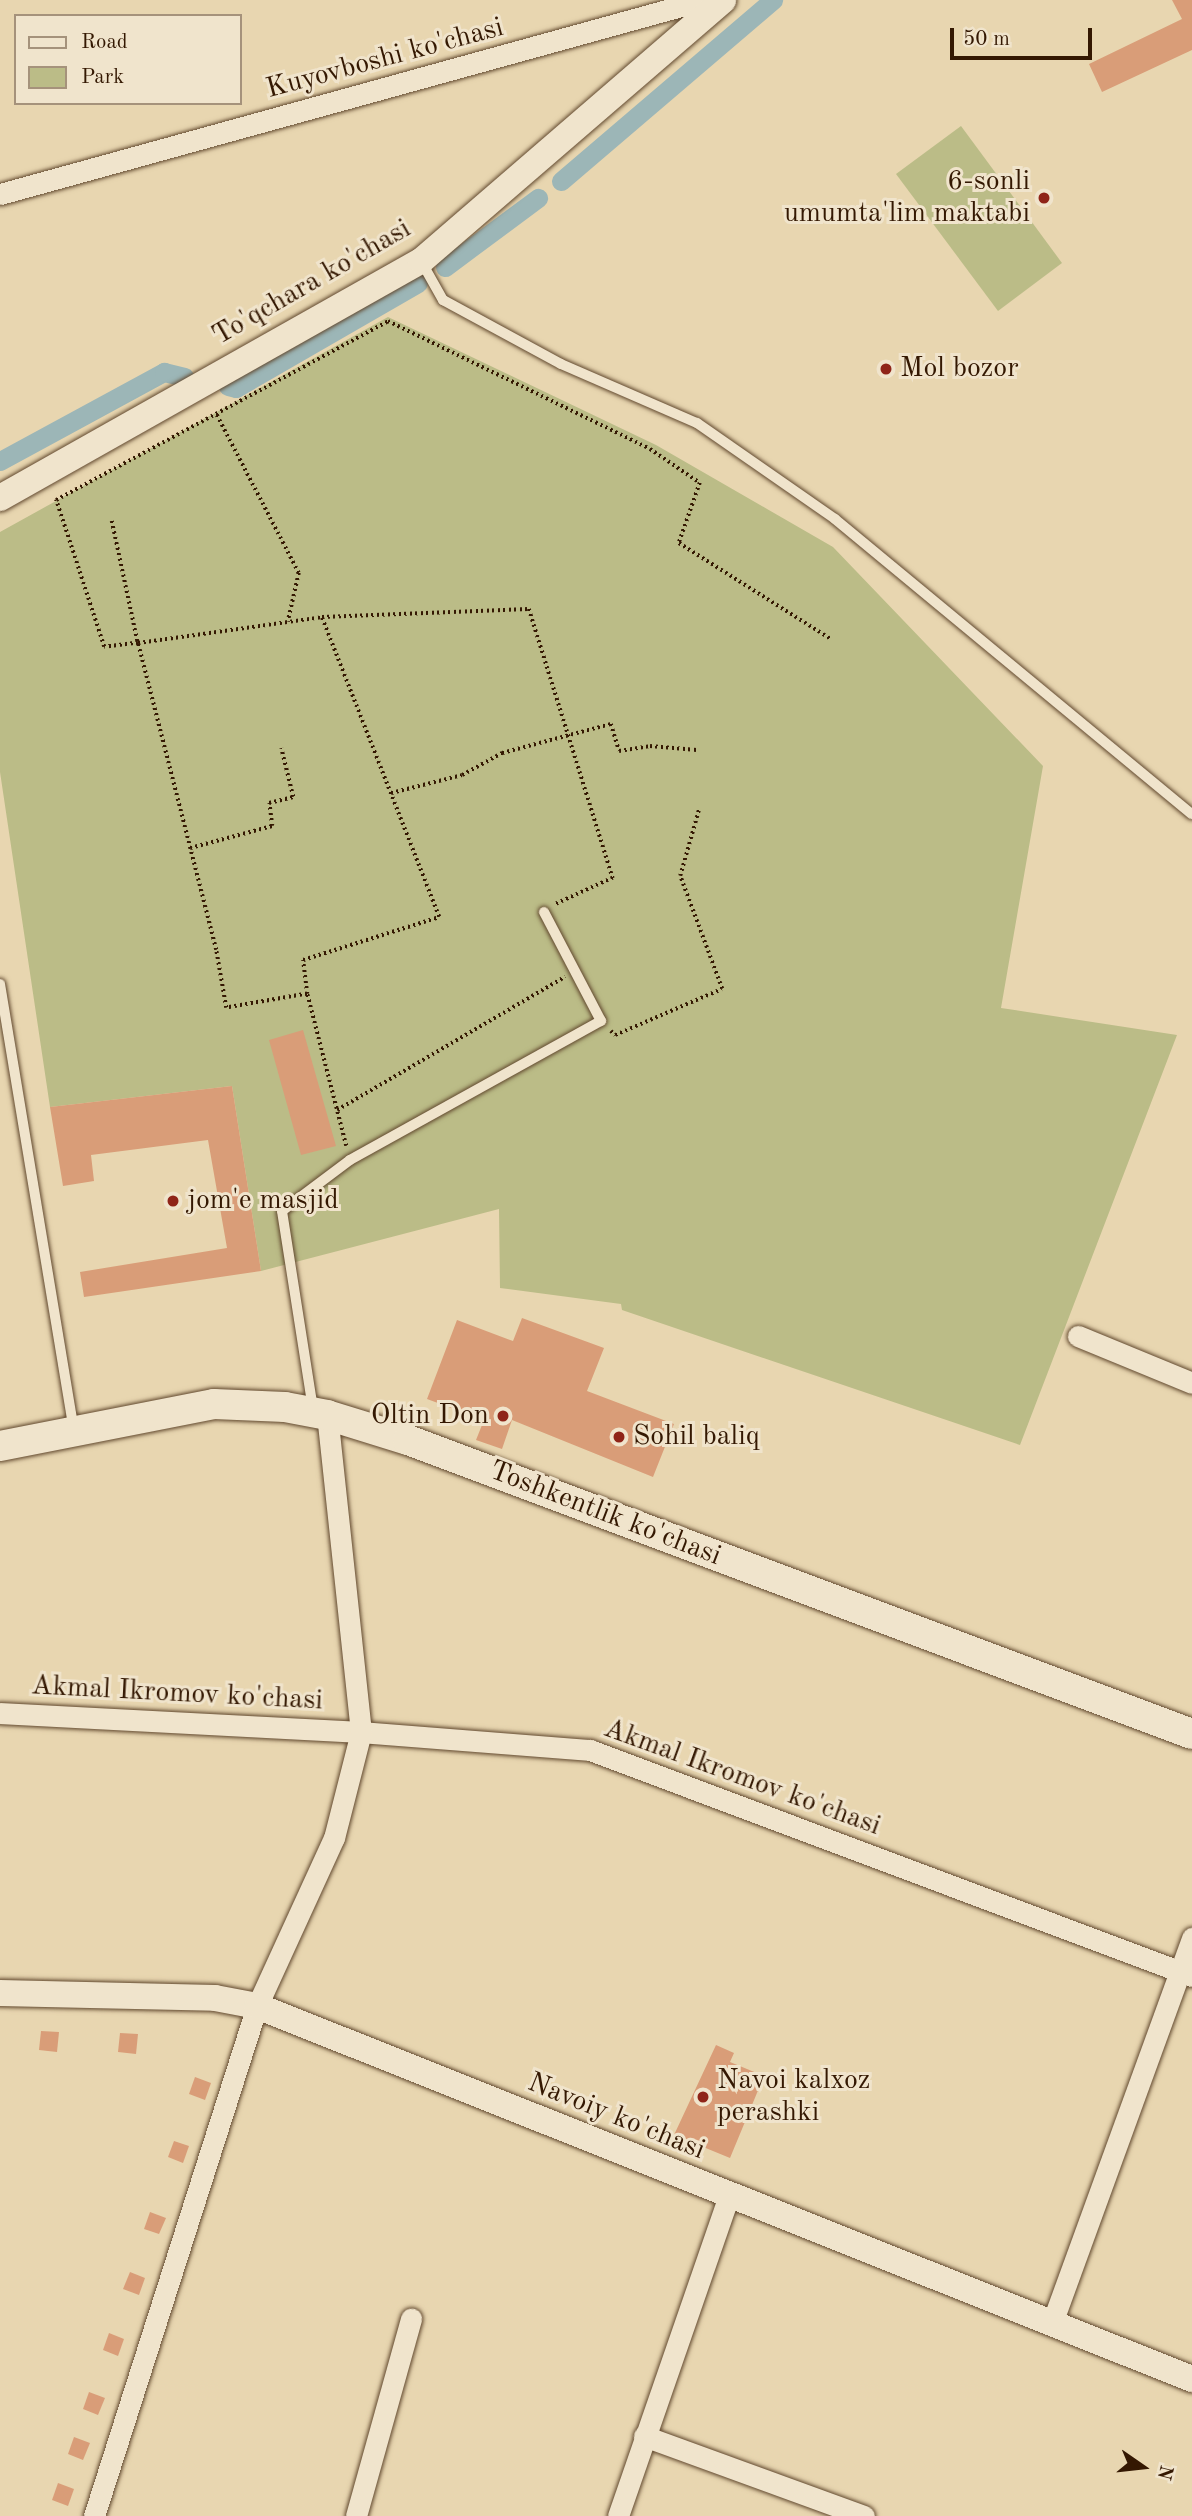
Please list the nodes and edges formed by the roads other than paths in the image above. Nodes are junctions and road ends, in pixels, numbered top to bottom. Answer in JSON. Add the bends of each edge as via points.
{"nodes":[{"id":1,"x":703,"y":0,"type":"edge"},
{"id":2,"x":723,"y":0,"type":"edge"},
{"id":3,"x":0,"y":194,"type":"edge"},
{"id":4,"x":421,"y":261,"type":"junction"},
{"id":5,"x":0,"y":498,"type":"edge"},
{"id":6,"x":1192,"y":814,"type":"edge"},
{"id":7,"x":544,"y":912,"type":"road end"},
{"id":8,"x":0,"y":984,"type":"edge"},
{"id":9,"x":1077,"y":1336,"type":"dead end"},
{"id":10,"x":1192,"y":1383,"type":"edge"},
{"id":11,"x":320,"y":1413,"type":"junction"},
{"id":12,"x":74,"y":1430,"type":"junction"},
{"id":13,"x":0,"y":1446,"type":"edge"},
{"id":14,"x":0,"y":1713,"type":"edge"},
{"id":15,"x":360,"y":1732,"type":"junction"},
{"id":16,"x":1192,"y":1734,"type":"edge"},
{"id":17,"x":1192,"y":1938,"type":"edge"},
{"id":18,"x":1186,"y":1973,"type":"edge"},
{"id":19,"x":0,"y":1993,"type":"edge"},
{"id":20,"x":257,"y":2006,"type":"junction"},
{"id":21,"x":729,"y":2196,"type":"junction"},
{"id":22,"x":411,"y":2319,"type":"dead end"},
{"id":23,"x":1052,"y":2323,"type":"junction"},
{"id":24,"x":1192,"y":2379,"type":"edge"},
{"id":25,"x":644,"y":2436,"type":"junction"},
{"id":26,"x":94,"y":2516,"type":"edge"},
{"id":27,"x":356,"y":2516,"type":"edge"},
{"id":28,"x":618,"y":2516,"type":"edge"},
{"id":29,"x":864,"y":2516,"type":"edge"}],
"edges":[{"from":1,"to":3,"type":"street","name":"Kuyovboshi ko'chasi"},
{"from":2,"to":4,"type":"street","name":"To'qchara ko'chasi"},
{"from":4,"to":5,"type":"street","name":"To'qchara ko'chasi"},
{"from":4,"to":6,"type":"lane","via":[[443,300],[561,364],[696,423],[835,519]]},
{"from":7,"to":11,"type":"lane","via":[[601,1021],[350,1160],[282,1212]]},
{"from":8,"to":12,"type":"lane"},
{"from":9,"to":10,"type":"street"},
{"from":11,"to":12,"type":"main road","name":"Toshkentlik ko'chasi","via":[[214,1404]]},
{"from":11,"to":15,"type":"street"},
{"from":11,"to":16,"type":"main road","name":"Toshkentlik ko'chasi","via":[[408,1440]]},
{"from":12,"to":13,"type":"main road","name":"Toshkentlik ko'chasi"},
{"from":14,"to":15,"type":"street","name":"Akmal Ikromov ko'chasi"},
{"from":15,"to":18,"type":"street","name":"Akmal Ikromov ko'chasi","via":[[590,1750]]},
{"from":15,"to":20,"type":"street","via":[[334,1838]]},
{"from":17,"to":18,"type":"street"},
{"from":18,"to":23,"type":"street"},
{"from":19,"to":20,"type":"street","name":"Navoiy ko'chasi","via":[[215,1998]]},
{"from":20,"to":21,"type":"street","name":"Navoiy ko'chasi"},
{"from":20,"to":26,"type":"street"},
{"from":21,"to":23,"type":"street","name":"Navoiy ko'chasi"},
{"from":21,"to":25,"type":"street"},
{"from":22,"to":27,"type":"street"},
{"from":23,"to":24,"type":"street","name":"Navoiy ko'chasi"},
{"from":25,"to":28,"type":"street"},
{"from":25,"to":29,"type":"street"}]}
